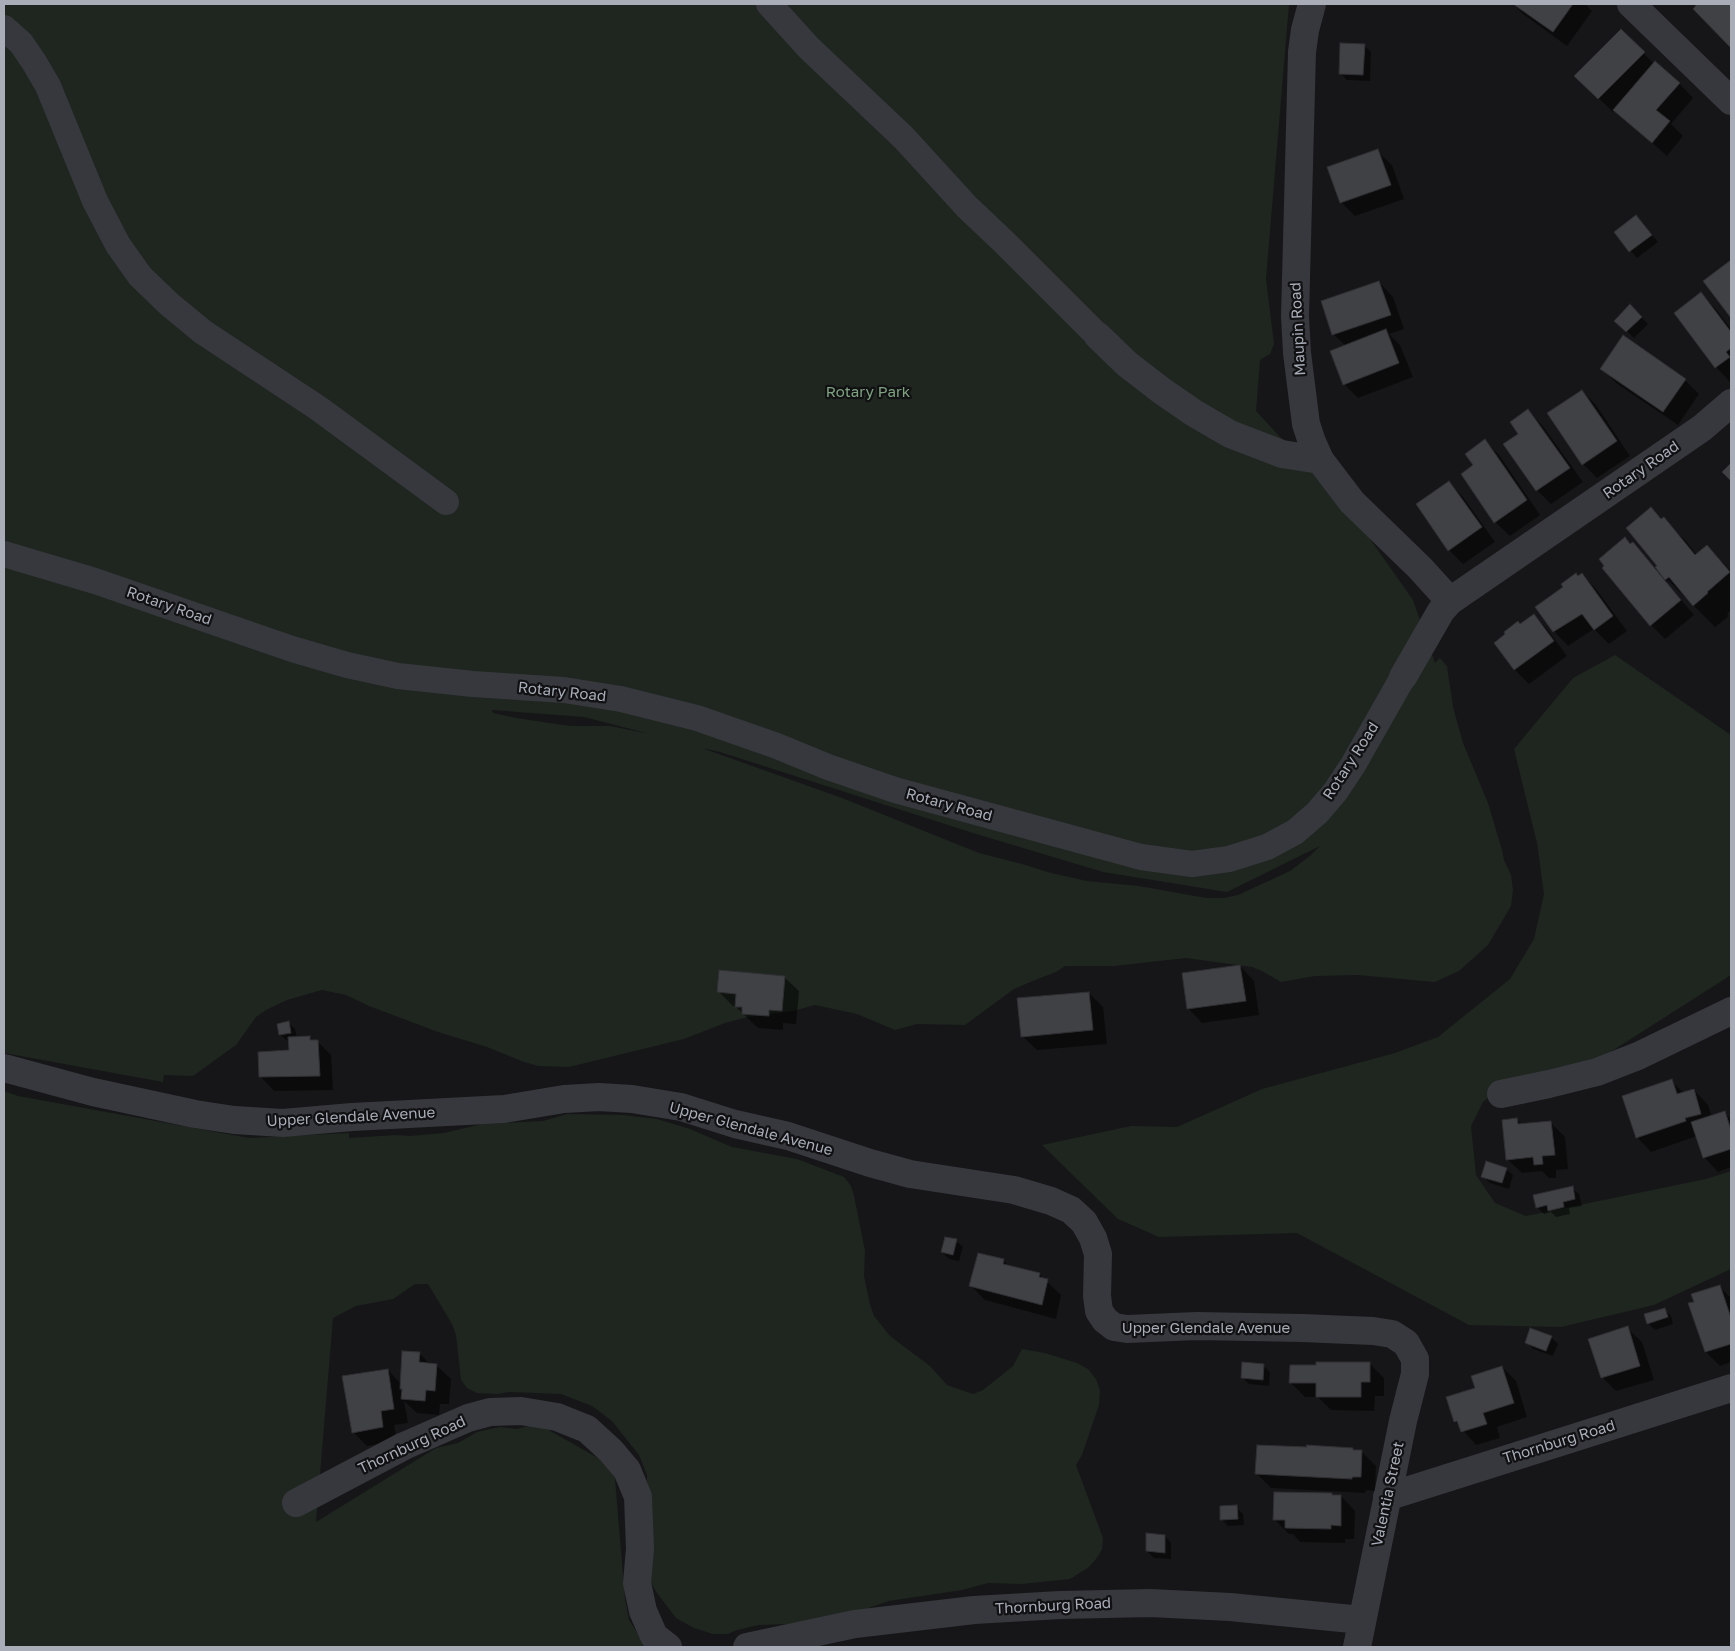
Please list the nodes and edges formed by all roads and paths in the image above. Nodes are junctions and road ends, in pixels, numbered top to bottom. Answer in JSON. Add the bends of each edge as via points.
{"nodes":[{"id":1,"x":769,"y":4,"type":"edge"},
{"id":2,"x":1312,"y":4,"type":"edge"},
{"id":3,"x":1631,"y":4,"type":"edge"},
{"id":4,"x":4,"y":28,"type":"edge"},
{"id":5,"x":1731,"y":101,"type":"edge"},
{"id":6,"x":1098,"y":336,"type":"joint"},
{"id":7,"x":1731,"y":403,"type":"edge"},
{"id":8,"x":1320,"y":460,"type":"junction"},
{"id":9,"x":446,"y":502,"type":"dead end"},
{"id":10,"x":4,"y":554,"type":"edge"},
{"id":11,"x":1450,"y":601,"type":"junction"},
{"id":12,"x":1403,"y":677,"type":"joint"},
{"id":13,"x":1731,"y":1011,"type":"edge"},
{"id":14,"x":4,"y":1068,"type":"edge"},
{"id":15,"x":1501,"y":1094,"type":"dead end"},
{"id":16,"x":1406,"y":1343,"type":"joint"},
{"id":17,"x":1731,"y":1388,"type":"edge"},
{"id":18,"x":1387,"y":1497,"type":"junction"},
{"id":19,"x":296,"y":1503,"type":"dead end"},
{"id":20,"x":1362,"y":1620,"type":"junction"},
{"id":21,"x":668,"y":1647,"type":"edge"},
{"id":22,"x":747,"y":1647,"type":"edge"},
{"id":23,"x":1357,"y":1647,"type":"edge"}],
"edges":[{"from":1,"to":6,"type":"street","via":[[809,48],[904,138],[967,207]]},
{"from":2,"to":8,"type":"street","name":"Maupin Road","via":[[1302,61],[1295,316],[1306,424]]},
{"from":3,"to":5,"type":"street"},
{"from":4,"to":9,"type":"street","via":[[22,43],[48,86],[95,201],[118,245],[140,276],[203,332],[318,408]]},
{"from":6,"to":8,"type":"street","via":[[1162,391],[1230,434],[1282,454]]},
{"from":7,"to":11,"type":"street","name":"Rotary Road","via":[[1702,428]]},
{"from":8,"to":11,"type":"street","name":"Maupin Road","via":[[1352,502]]},
{"from":10,"to":12,"type":"street","name":"Rotary Road","via":[[346,665],[398,676],[564,690],[621,699],[697,718],[895,790],[1141,857],[1192,864],[1229,859],[1267,847],[1295,832],[1317,813],[1353,765]]},
{"from":11,"to":12,"type":"street","name":"Rotary Road"},
{"from":13,"to":15,"type":"street","via":[[1597,1072]]},
{"from":14,"to":16,"type":"street","name":"Upper Glendale Avenue","via":[[195,1114],[283,1123],[504,1109],[599,1097],[681,1108],[788,1136],[910,1174],[1014,1190],[1051,1200],[1071,1210],[1084,1222],[1093,1238],[1098,1254],[1099,1311],[1114,1327],[1373,1331],[1392,1334]]},
{"from":16,"to":18,"type":"street","name":"Valentia Street","via":[[1415,1359],[1415,1374]]},
{"from":17,"to":18,"type":"street","name":"Thornburg Road"},
{"from":18,"to":20,"type":"street","name":"Valentia Street"},
{"from":19,"to":21,"type":"street","name":"Thornburg Road","via":[[404,1446],[468,1418],[490,1412],[521,1411],[558,1417],[586,1429],[627,1470],[638,1497],[638,1583],[643,1611],[654,1636]]},
{"from":20,"to":22,"type":"street","name":"Thornburg Road","via":[[1160,1603],[1060,1604],[855,1624]]},
{"from":20,"to":23,"type":"street","name":"Valentia Street"}]}
